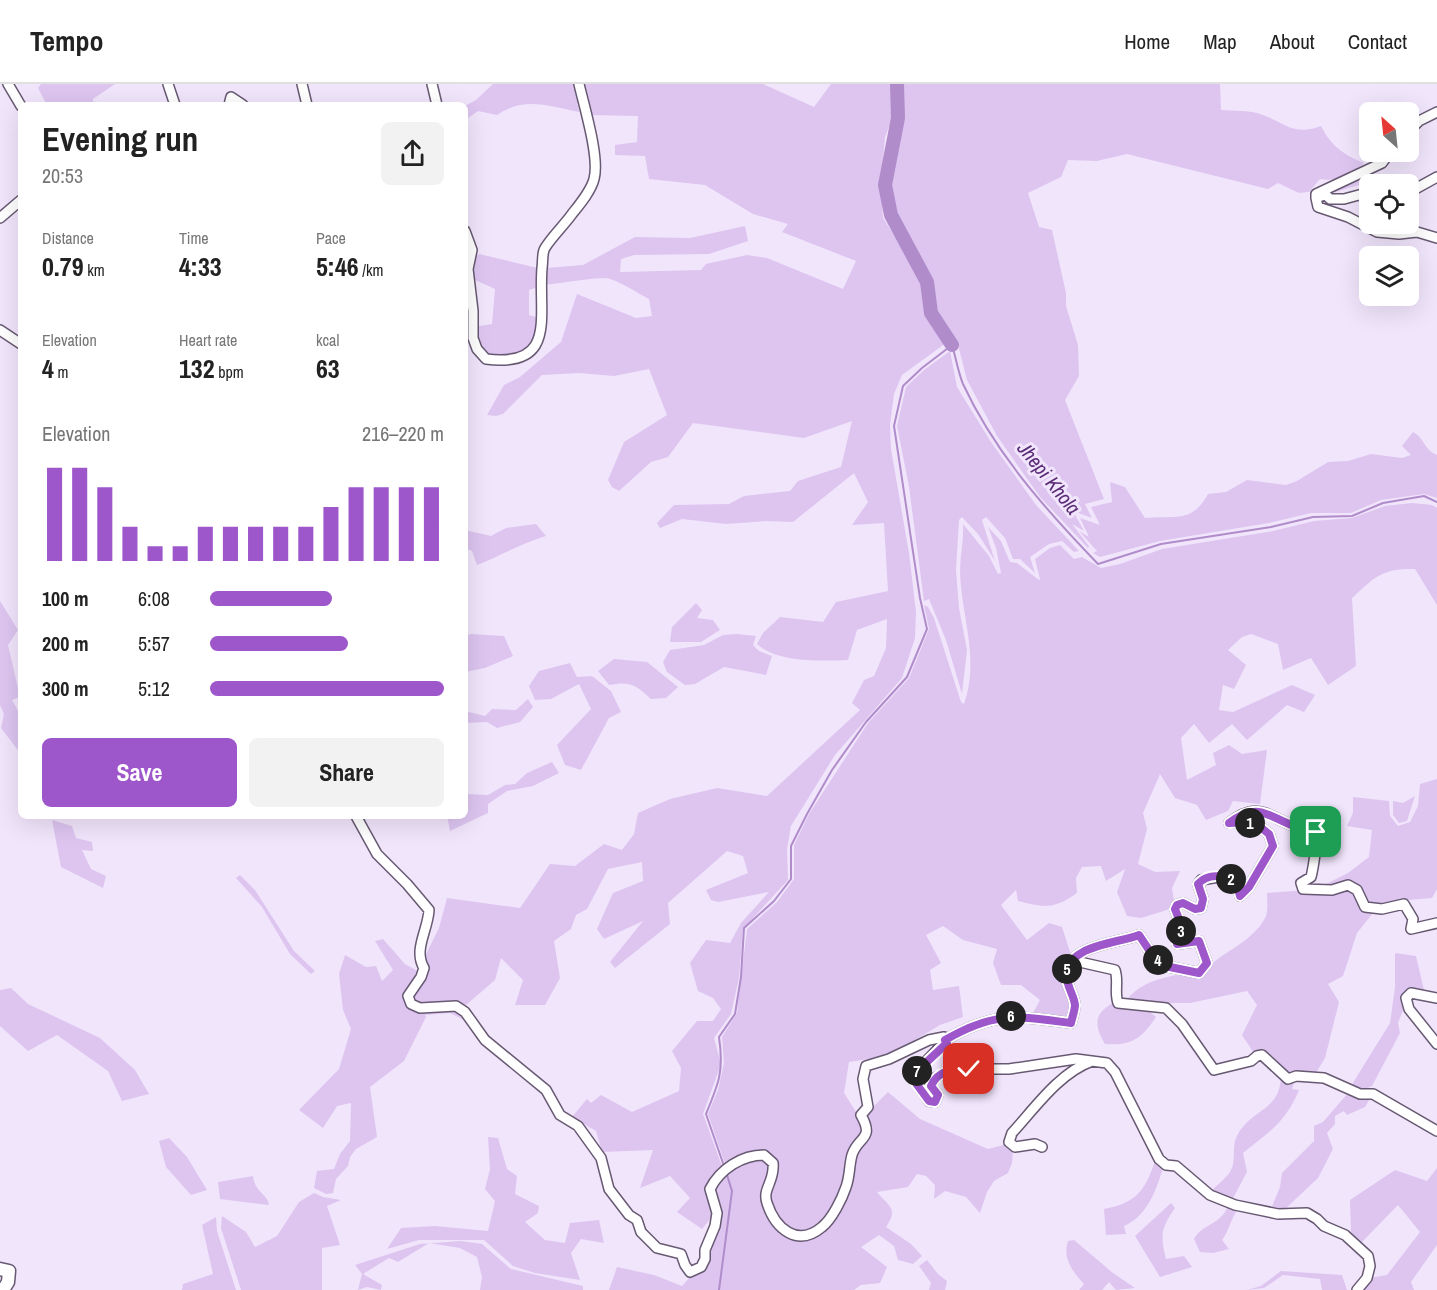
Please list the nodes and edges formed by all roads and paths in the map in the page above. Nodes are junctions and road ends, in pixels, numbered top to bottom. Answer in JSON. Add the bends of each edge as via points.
{"nodes":[{"id":1,"x":8,"y":84,"type":"edge"},
{"id":2,"x":168,"y":84,"type":"edge"},
{"id":3,"x":302,"y":84,"type":"edge"},
{"id":4,"x":432,"y":84,"type":"edge"},
{"id":5,"x":579,"y":84,"type":"edge"},
{"id":6,"x":19,"y":102,"type":"edge"},
{"id":7,"x":174,"y":102,"type":"edge"},
{"id":8,"x":306,"y":102,"type":"edge"},
{"id":9,"x":436,"y":102,"type":"edge"},
{"id":10,"x":1437,"y":112,"type":"edge"},
{"id":11,"x":1419,"y":121,"type":"edge"},
{"id":12,"x":1383,"y":162,"type":"edge"},
{"id":13,"x":1437,"y":177,"type":"edge"},
{"id":14,"x":1419,"y":187,"type":"edge"},
{"id":15,"x":1359,"y":195,"type":"edge"},
{"id":16,"x":1316,"y":198,"type":"junction"},
{"id":17,"x":18,"y":203,"type":"edge"},
{"id":18,"x":0,"y":218,"type":"edge"},
{"id":19,"x":1437,"y":238,"type":"edge"},
{"id":20,"x":468,"y":239,"type":"edge"},
{"id":21,"x":468,"y":269,"type":"edge"},
{"id":22,"x":468,"y":269,"type":"edge"},
{"id":23,"x":0,"y":330,"type":"edge"},
{"id":24,"x":18,"y":342,"type":"edge"},
{"id":25,"x":358,"y":819,"type":"edge"},
{"id":26,"x":1437,"y":923,"type":"edge"},
{"id":27,"x":1071,"y":960,"type":"junction"},
{"id":28,"x":1437,"y":998,"type":"edge"},
{"id":29,"x":945,"y":1040,"type":"junction"},
{"id":30,"x":1437,"y":1044,"type":"edge"},
{"id":31,"x":1094,"y":1060,"type":"junction"},
{"id":32,"x":1437,"y":1131,"type":"edge"},
{"id":33,"x":1042,"y":1147,"type":"dead end"},
{"id":34,"x":0,"y":1269,"type":"edge"},
{"id":35,"x":6,"y":1290,"type":"edge"},
{"id":36,"x":1357,"y":1290,"type":"edge"}],
"edges":[{"from":1,"to":6,"type":"street"},
{"from":2,"to":7,"type":"street"},
{"from":3,"to":8,"type":"street"},
{"from":4,"to":9,"type":"street"},
{"from":5,"to":22,"type":"street","via":[[596,165],[595,177],[543,252],[543,318],[533,350],[525,357],[486,359],[477,349]]},
{"from":10,"to":11,"type":"street"},
{"from":12,"to":16,"type":"street","via":[[1316,194]]},
{"from":13,"to":14,"type":"street"},
{"from":15,"to":16,"type":"street"},
{"from":16,"to":19,"type":"street","via":[[1318,207],[1377,232],[1417,232]]},
{"from":17,"to":18,"type":"street"},
{"from":20,"to":21,"type":"street","via":[[472,250]]},
{"from":23,"to":24,"type":"street"},
{"from":25,"to":29,"type":"street","via":[[377,854],[429,910],[419,949],[424,968],[408,996],[411,1004],[420,1008],[456,1006],[465,1012],[484,1040],[546,1090],[560,1115],[578,1126],[601,1158],[609,1188],[637,1220],[641,1232],[657,1248],[681,1254],[690,1272],[701,1267],[715,1226],[712,1183],[750,1155],[764,1155],[773,1163],[775,1175],[766,1191],[766,1201],[783,1231],[794,1236],[823,1227],[846,1189],[853,1153],[867,1135],[861,1115],[868,1107],[863,1079],[866,1066],[929,1040]]},
{"from":26,"to":27,"type":"street","via":[[1411,929],[1413,919],[1404,904],[1382,909],[1365,907],[1357,890],[1348,885],[1332,890],[1303,889],[1301,883],[1311,877],[1314,868],[1316,832],[1265,812],[1251,813],[1229,823],[1254,822],[1269,834],[1273,846],[1249,887],[1240,896],[1238,887],[1225,876],[1201,880],[1201,908],[1183,903],[1175,909],[1182,927],[1177,944],[1199,941],[1204,950],[1207,963],[1199,973],[1165,966],[1139,935],[1095,945]]},
{"from":27,"to":29,"type":"street","via":[[1067,966],[1075,1005],[1071,1023],[1034,1017],[992,1019]]},
{"from":27,"to":32,"type":"street","via":[[1115,970],[1118,1003],[1166,1008],[1214,1070],[1263,1055],[1288,1079],[1324,1078],[1360,1094],[1373,1094]]},
{"from":28,"to":30,"type":"street","via":[[1411,993],[1406,998],[1415,1018]]},
{"from":29,"to":31,"type":"street","via":[[947,1043],[915,1073],[915,1082],[929,1101],[935,1102],[938,1095],[931,1086],[935,1078],[951,1069],[1009,1069],[1060,1060]]},
{"from":31,"to":33,"type":"street","via":[[1071,1071],[1055,1086],[1012,1133],[1009,1142],[1015,1147]]},
{"from":31,"to":36,"type":"street","via":[[1107,1062],[1115,1072],[1159,1159],[1166,1165],[1176,1166],[1210,1195],[1235,1205],[1278,1214],[1307,1213],[1345,1235],[1368,1256],[1367,1278]]},
{"from":34,"to":35,"type":"main road","via":[[9,1271]]}]}
